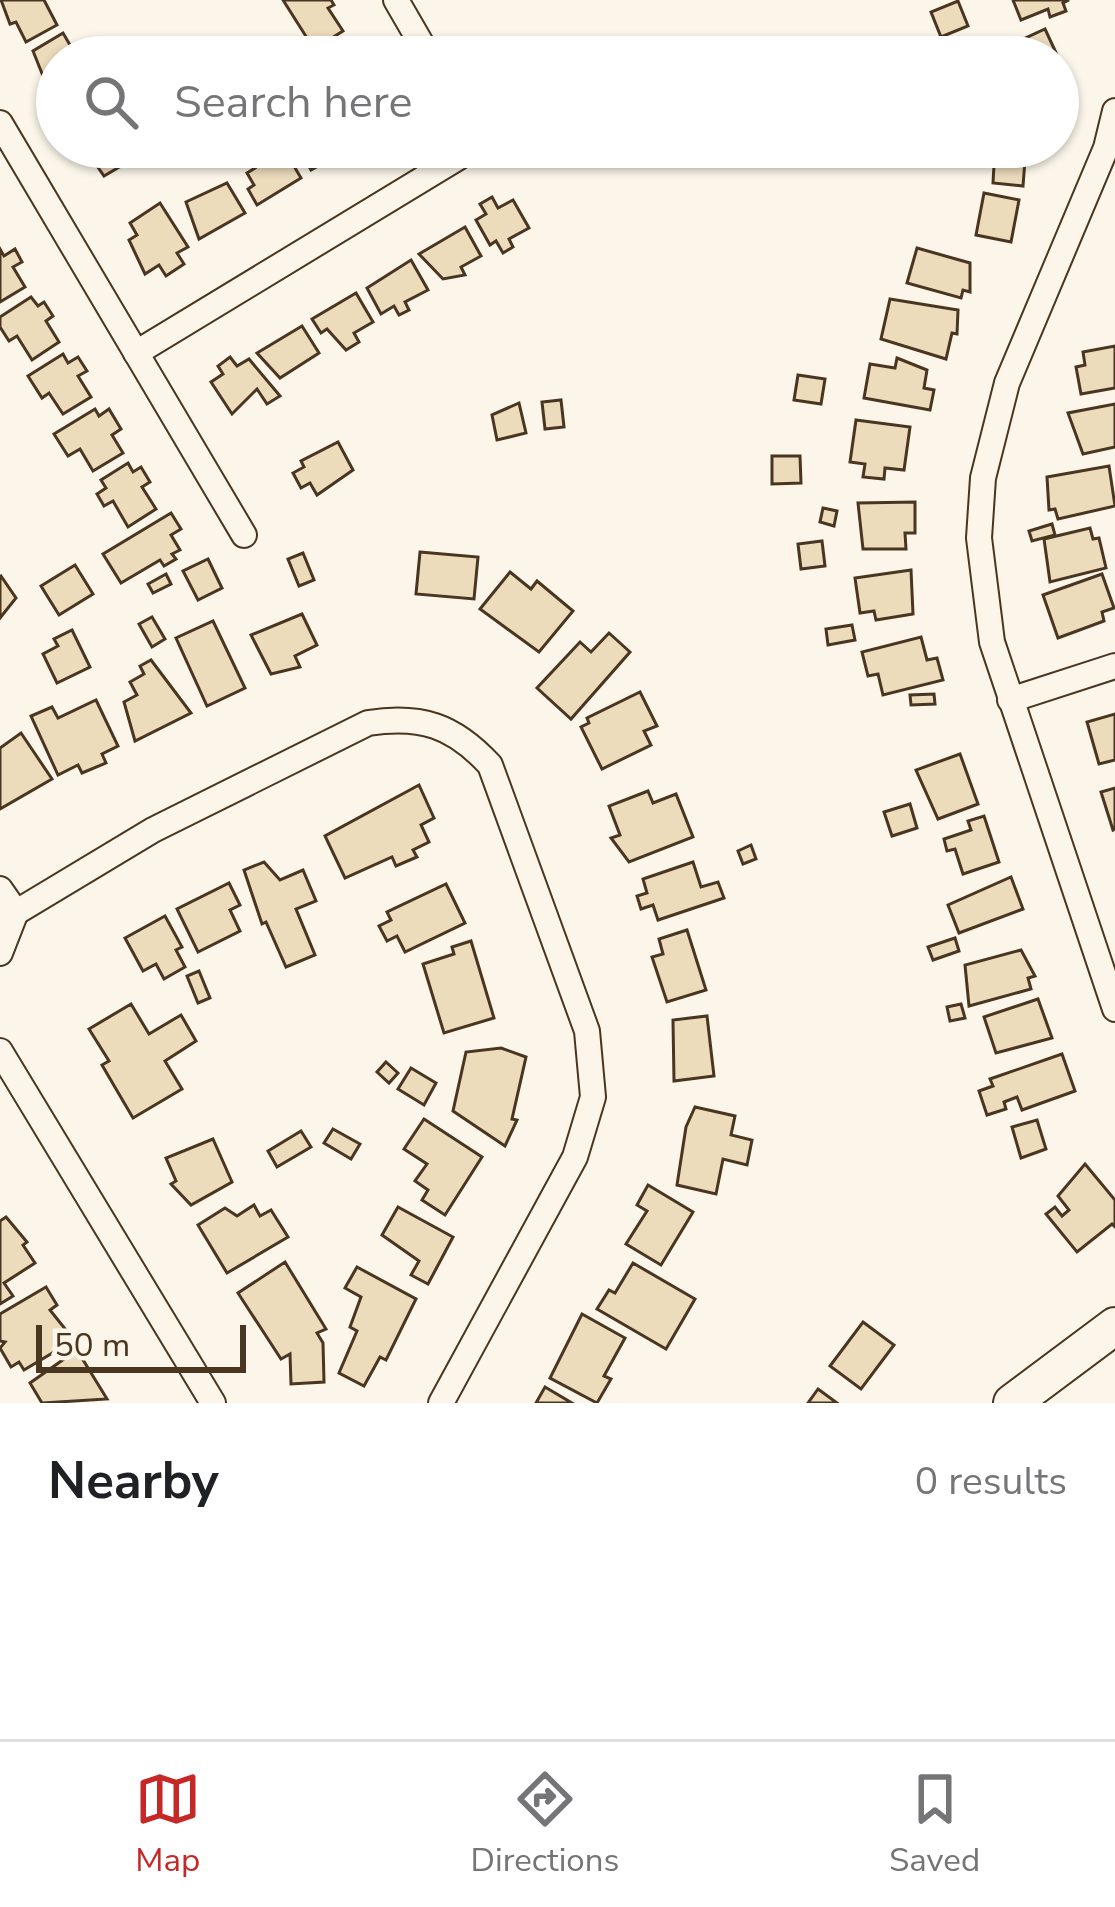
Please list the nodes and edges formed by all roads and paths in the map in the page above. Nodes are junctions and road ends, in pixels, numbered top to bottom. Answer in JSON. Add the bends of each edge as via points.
{"nodes":[{"id":1,"x":396,"y":0,"type":"edge"},
{"id":2,"x":417,"y":36,"type":"edge"},
{"id":3,"x":1115,"y":110,"type":"edge"},
{"id":4,"x":0,"y":122,"type":"edge"},
{"id":5,"x":441,"y":168,"type":"edge"},
{"id":6,"x":136,"y":352,"type":"junction"},
{"id":7,"x":244,"y":535,"type":"dead end"},
{"id":8,"x":1115,"y":666,"type":"edge"},
{"id":9,"x":1010,"y":700,"type":"junction"},
{"id":10,"x":0,"y":890,"type":"edge"},
{"id":11,"x":8,"y":917,"type":"edge"},
{"id":12,"x":0,"y":953,"type":"edge"},
{"id":13,"x":1115,"y":1009,"type":"edge"},
{"id":14,"x":0,"y":1051,"type":"edge"},
{"id":15,"x":1115,"y":1326,"type":"edge"},
{"id":16,"x":212,"y":1403,"type":"edge"},
{"id":17,"x":441,"y":1403,"type":"edge"},
{"id":18,"x":1012,"y":1403,"type":"edge"}],
"edges":[{"from":1,"to":2,"type":"street"},
{"from":3,"to":9,"type":"street","via":[[1007,383],[983,478],[982,591]]},
{"from":4,"to":6,"type":"street"},
{"from":5,"to":6,"type":"street"},
{"from":6,"to":7,"type":"street"},
{"from":8,"to":9,"type":"street"},
{"from":9,"to":13,"type":"street"},
{"from":10,"to":11,"type":"street"},
{"from":11,"to":12,"type":"street"},
{"from":11,"to":17,"type":"street","via":[[153,830],[368,723],[438,724],[490,764],[586,1031],[593,1097],[575,1157]]},
{"from":14,"to":16,"type":"street"},
{"from":15,"to":18,"type":"main road"}]}
